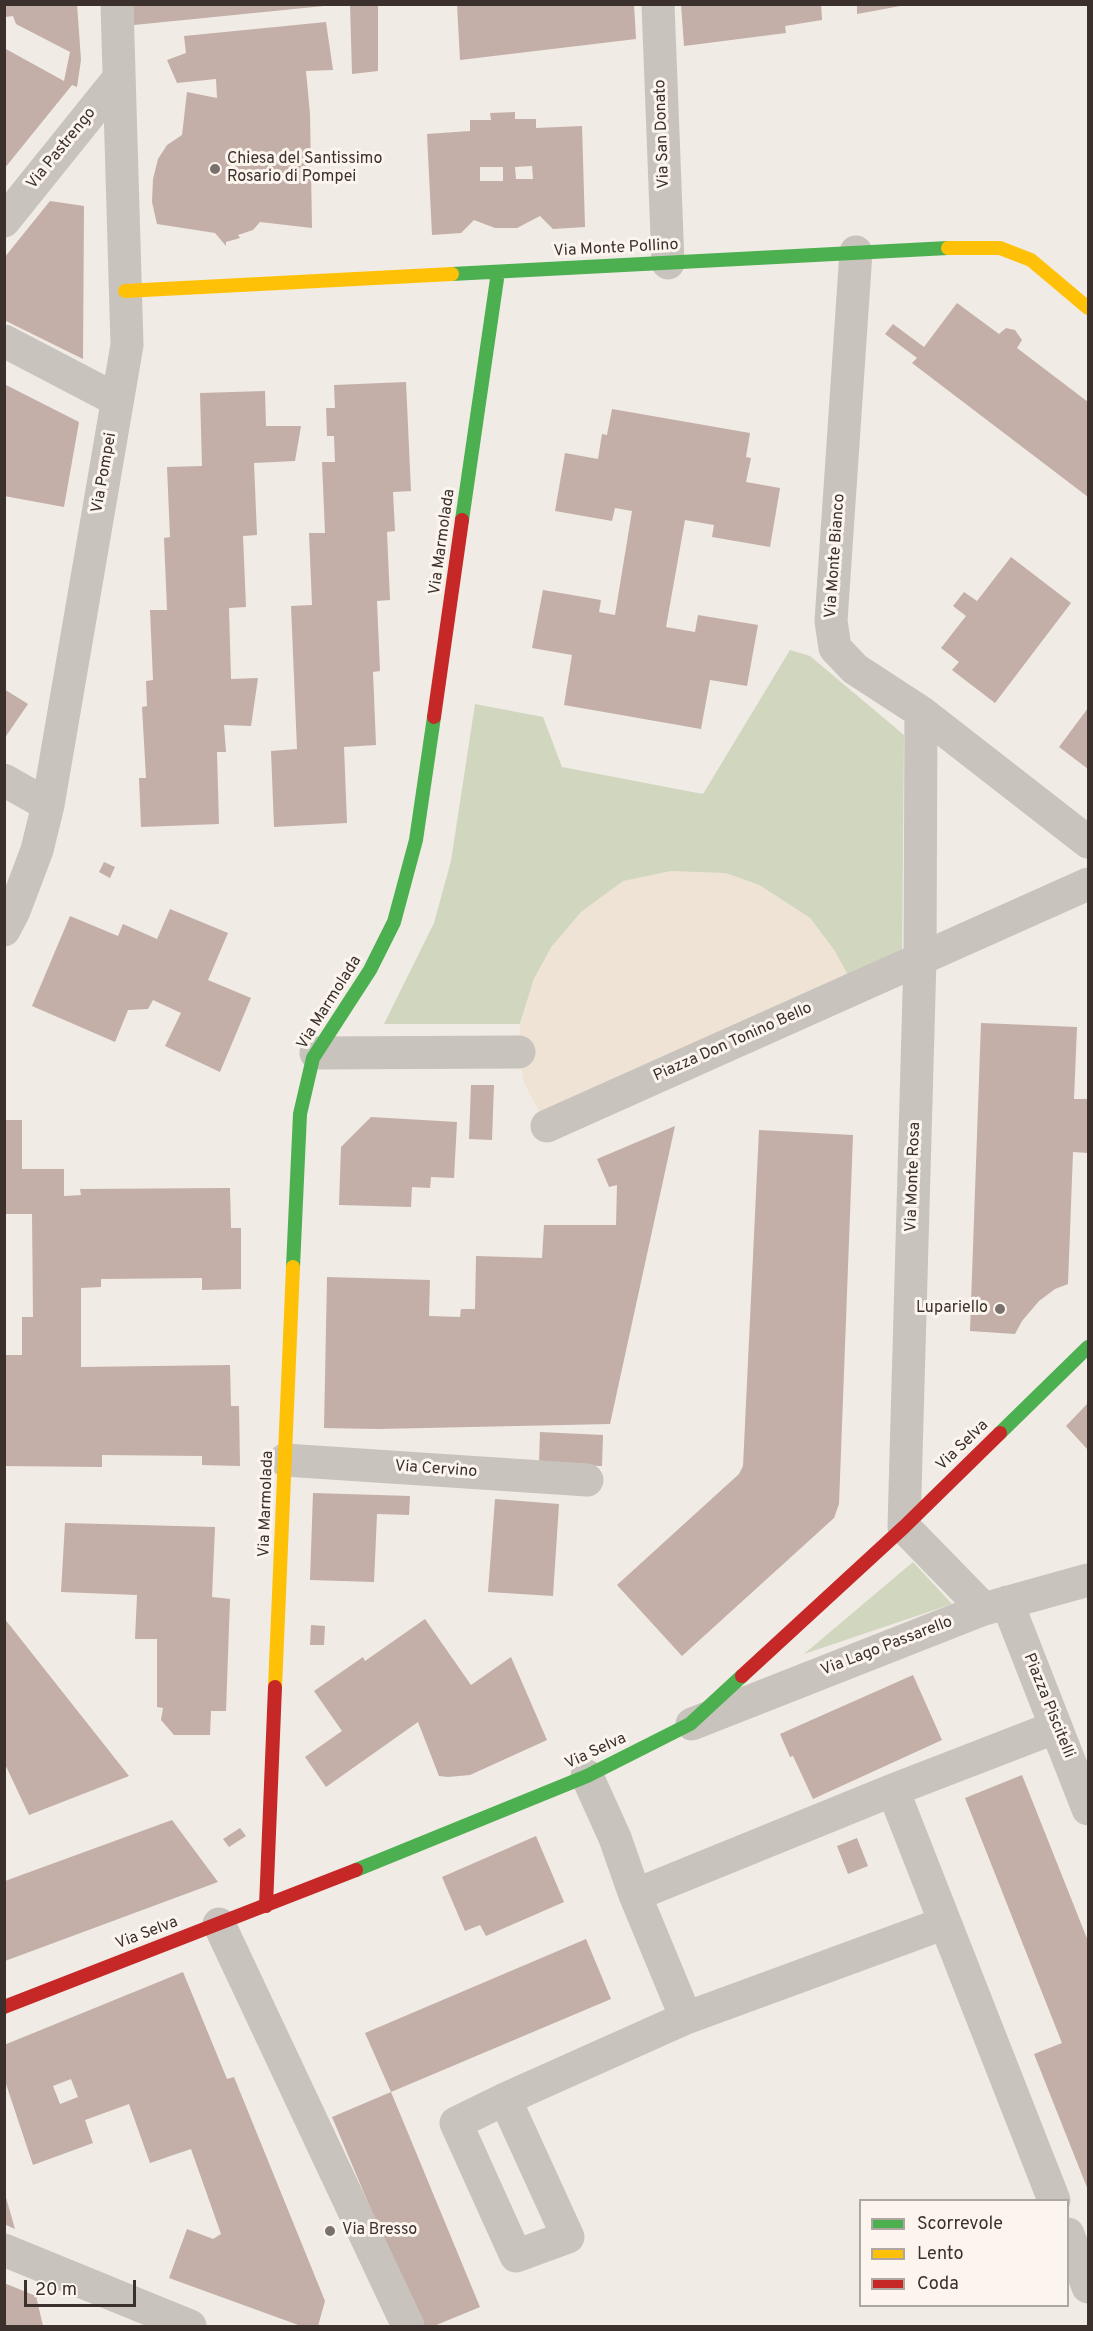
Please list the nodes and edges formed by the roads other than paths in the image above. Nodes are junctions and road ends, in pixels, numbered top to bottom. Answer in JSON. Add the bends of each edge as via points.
{"nodes":[{"id":1,"x":117,"y":4,"type":"edge"},
{"id":2,"x":658,"y":4,"type":"edge"},
{"id":3,"x":119,"y":78,"type":"junction"},
{"id":4,"x":4,"y":221,"type":"edge"},
{"id":5,"x":856,"y":252,"type":"junction"},
{"id":6,"x":668,"y":262,"type":"junction"},
{"id":7,"x":498,"y":272,"type":"junction"},
{"id":8,"x":125,"y":291,"type":"junction"},
{"id":9,"x":1089,"y":308,"type":"edge"},
{"id":10,"x":4,"y":341,"type":"edge"},
{"id":11,"x":117,"y":400,"type":"junction"},
{"id":12,"x":921,"y":712,"type":"junction"},
{"id":13,"x":4,"y":780,"type":"edge"},
{"id":14,"x":48,"y":806,"type":"junction"},
{"id":15,"x":1089,"y":842,"type":"edge"},
{"id":16,"x":1089,"y":884,"type":"edge"},
{"id":17,"x":8,"y":920,"type":"edge"},
{"id":18,"x":920,"y":960,"type":"junction"},
{"id":19,"x":519,"y":1052,"type":"dead end"},
{"id":20,"x":316,"y":1053,"type":"junction"},
{"id":21,"x":547,"y":1126,"type":"dead end"},
{"id":22,"x":1089,"y":1347,"type":"edge"},
{"id":23,"x":285,"y":1460,"type":"junction"},
{"id":24,"x":586,"y":1480,"type":"dead end"},
{"id":25,"x":904,"y":1527,"type":"junction"},
{"id":26,"x":1089,"y":1580,"type":"edge"},
{"id":27,"x":995,"y":1606,"type":"junction"},
{"id":28,"x":690,"y":1724,"type":"junction"},
{"id":29,"x":1056,"y":1727,"type":"junction"},
{"id":30,"x":587,"y":1776,"type":"junction"},
{"id":31,"x":893,"y":1790,"type":"junction"},
{"id":32,"x":1089,"y":1809,"type":"edge"},
{"id":33,"x":635,"y":1895,"type":"junction"},
{"id":34,"x":266,"y":1906,"type":"junction"},
{"id":35,"x":945,"y":1923,"type":"junction"},
{"id":36,"x":219,"y":1924,"type":"junction"},
{"id":37,"x":4,"y":2007,"type":"edge"},
{"id":38,"x":686,"y":2018,"type":"junction"},
{"id":39,"x":505,"y":2099,"type":"dead end"},
{"id":40,"x":1054,"y":2199,"type":"edge"},
{"id":41,"x":1069,"y":2237,"type":"edge"},
{"id":42,"x":4,"y":2250,"type":"edge"},
{"id":43,"x":1089,"y":2287,"type":"edge"},
{"id":44,"x":190,"y":2326,"type":"edge"},
{"id":45,"x":408,"y":2326,"type":"edge"}],
"edges":[{"from":1,"to":3,"type":"street","name":"Via Pompei"},
{"from":2,"to":6,"type":"street","name":"Via San Donato"},
{"from":3,"to":4,"type":"street","name":"Via Pastrengo"},
{"from":3,"to":8,"type":"street","name":"Via Pompei"},
{"from":5,"to":6,"type":"street","name":"Via Monte Pollino"},
{"from":5,"to":9,"type":"street","name":"Via Monte Pollino","via":[[1000,248],[1031,260]]},
{"from":5,"to":12,"type":"street","name":"Via Monte Bianco","via":[[832,630],[835,648],[855,669]]},
{"from":6,"to":7,"type":"street","name":"Via Monte Pollino"},
{"from":7,"to":8,"type":"street","name":"Via Monte Pollino"},
{"from":7,"to":20,"type":"street","name":"Via Marmolada","via":[[416,840],[394,922],[370,970]]},
{"from":8,"to":11,"type":"street","name":"Via Pompei","via":[[127,345]]},
{"from":10,"to":11,"type":"street"},
{"from":11,"to":14,"type":"street","name":"Via Pompei"},
{"from":12,"to":15,"type":"street","name":"Via Monte Bianco"},
{"from":12,"to":18,"type":"street","name":"Via Monte Rosa"},
{"from":13,"to":14,"type":"street"},
{"from":14,"to":17,"type":"street","name":"Via Pompei","via":[[37,850]]},
{"from":16,"to":18,"type":"street","name":"Piazza Don Tonino Bello"},
{"from":18,"to":21,"type":"street","name":"Piazza Don Tonino Bello"},
{"from":18,"to":25,"type":"street","name":"Via Monte Rosa"},
{"from":19,"to":20,"type":"street"},
{"from":20,"to":23,"type":"street","name":"Via Marmolada","via":[[300,1114]]},
{"from":22,"to":25,"type":"street","name":"Via Selva"},
{"from":23,"to":24,"type":"street","name":"Via Cervino"},
{"from":23,"to":34,"type":"street","name":"Via Marmolada"},
{"from":25,"to":27,"type":"street"},
{"from":25,"to":28,"type":"street","name":"Via Selva"},
{"from":26,"to":27,"type":"street","name":"Via Lago Passarello"},
{"from":27,"to":28,"type":"street","name":"Via Lago Passarello"},
{"from":27,"to":29,"type":"street","name":"Piazza Piscitelli"},
{"from":28,"to":30,"type":"street","name":"Via Selva"},
{"from":29,"to":31,"type":"street"},
{"from":29,"to":32,"type":"street","name":"Piazza Piscitelli"},
{"from":30,"to":33,"type":"street"},
{"from":30,"to":34,"type":"street","name":"Via Selva"},
{"from":31,"to":33,"type":"street"},
{"from":31,"to":35,"type":"street"},
{"from":33,"to":38,"type":"street"},
{"from":34,"to":36,"type":"street","name":"Via Selva"},
{"from":35,"to":38,"type":"street"},
{"from":35,"to":40,"type":"street"},
{"from":36,"to":37,"type":"street","name":"Via Selva"},
{"from":36,"to":45,"type":"street"},
{"from":38,"to":39,"type":"street"},
{"from":41,"to":43,"type":"street"},
{"from":42,"to":44,"type":"street"}]}
